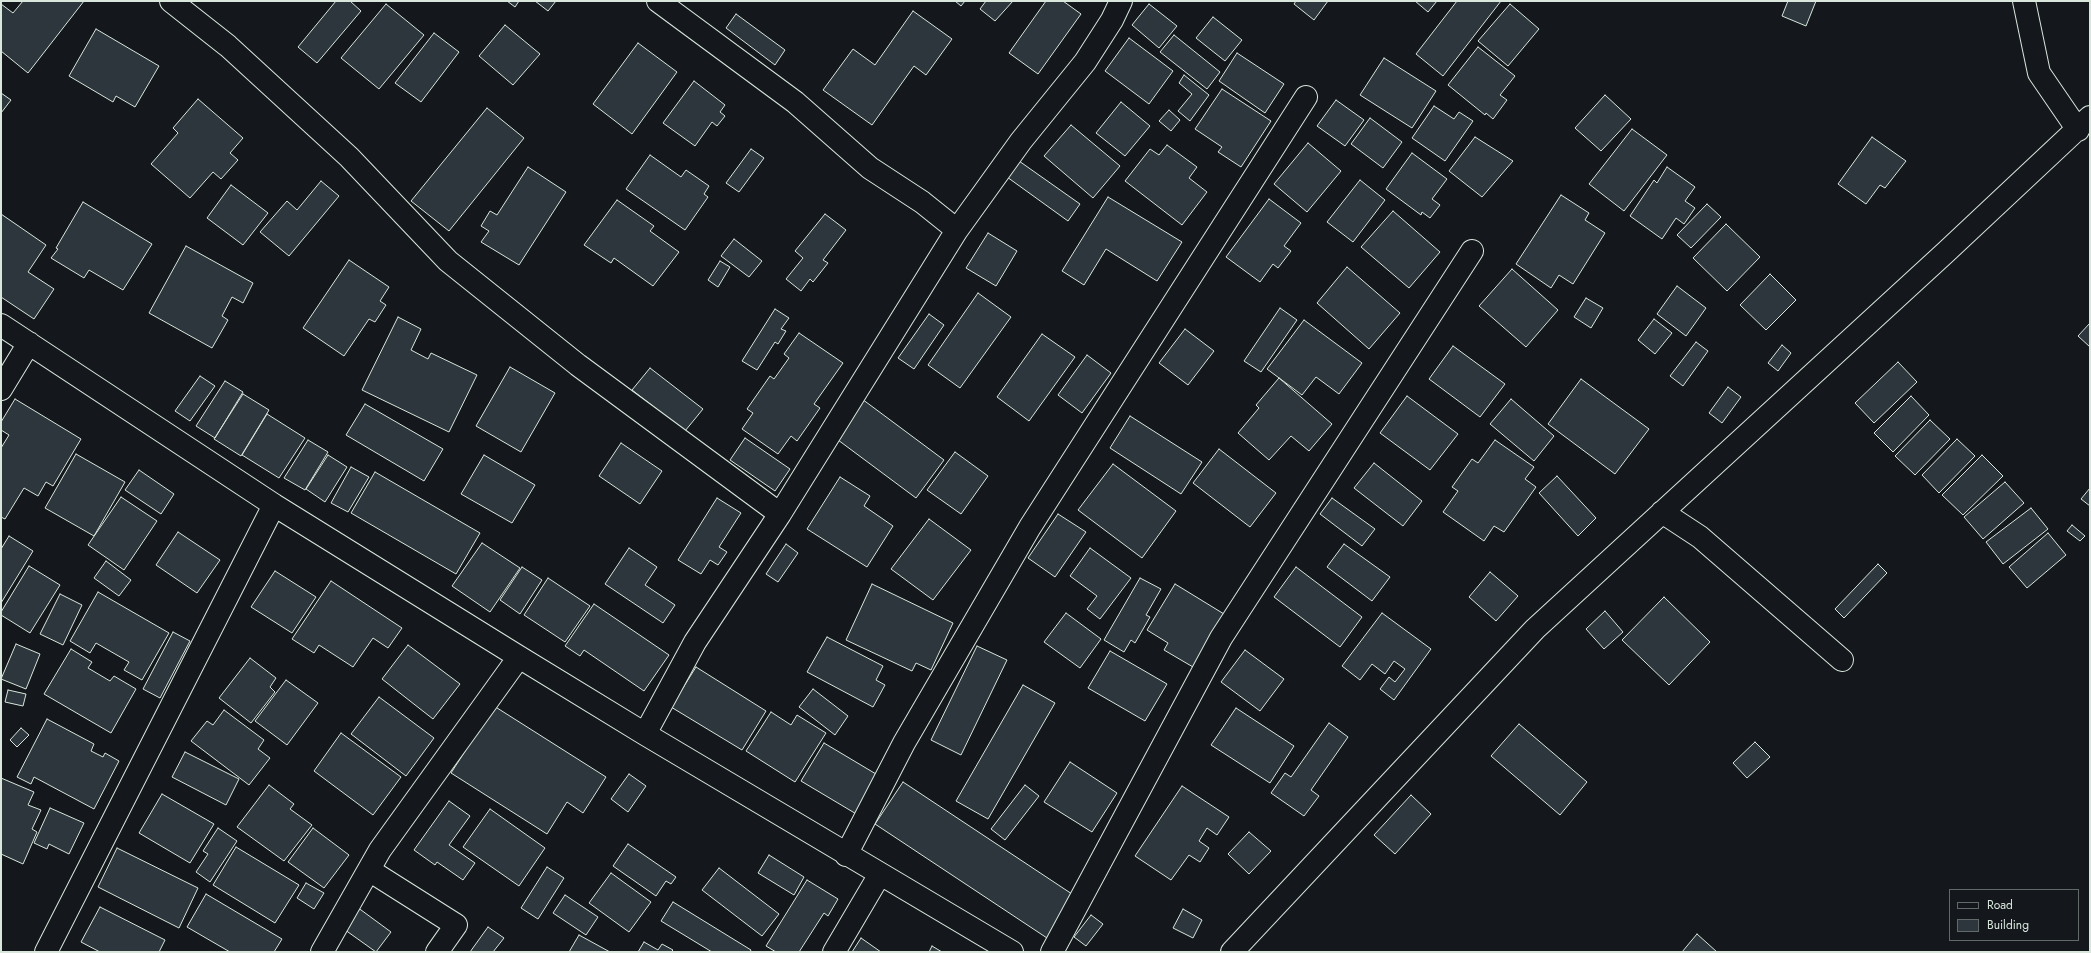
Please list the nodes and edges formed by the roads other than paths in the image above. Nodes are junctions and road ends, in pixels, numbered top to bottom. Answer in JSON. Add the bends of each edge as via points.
{"nodes":[{"id":1,"x":171,"y":1,"type":"edge"},
{"id":2,"x":658,"y":1,"type":"edge"},
{"id":3,"x":1120,"y":1,"type":"edge"},
{"id":4,"x":2024,"y":1,"type":"edge"},
{"id":5,"x":1306,"y":97,"type":"dead end"},
{"id":6,"x":2084,"y":123,"type":"edge"},
{"id":7,"x":957,"y":230,"type":"junction"},
{"id":8,"x":1472,"y":251,"type":"dead end"},
{"id":9,"x":1,"y":325,"type":"edge"},
{"id":10,"x":29,"y":343,"type":"junction"},
{"id":11,"x":1,"y":389,"type":"edge"},
{"id":12,"x":274,"y":505,"type":"junction"},
{"id":13,"x":1662,"y":512,"type":"junction"},
{"id":14,"x":780,"y":514,"type":"junction"},
{"id":15,"x":519,"y":657,"type":"junction"},
{"id":16,"x":1842,"y":660,"type":"dead end"},
{"id":17,"x":645,"y":734,"type":"junction"},
{"id":18,"x":846,"y":855,"type":"junction"},
{"id":19,"x":369,"y":870,"type":"junction"},
{"id":20,"x":880,"y":874,"type":"junction"},
{"id":21,"x":329,"y":950,"type":"edge"},
{"id":22,"x":46,"y":952,"type":"edge"},
{"id":23,"x":437,"y":952,"type":"edge"},
{"id":24,"x":834,"y":952,"type":"edge"},
{"id":25,"x":1012,"y":952,"type":"edge"},
{"id":26,"x":1052,"y":952,"type":"edge"},
{"id":27,"x":1232,"y":952,"type":"edge"}],
"edges":[{"from":1,"to":14,"type":"street","via":[[228,46],[349,157],[448,261],[578,364]]},
{"from":2,"to":7,"type":"street","via":[[795,102],[870,168],[922,202]]},
{"from":3,"to":7,"type":"street","via":[[1112,20],[1085,62],[1021,141]]},
{"from":4,"to":6,"type":"street","via":[[2039,73]]},
{"from":5,"to":18,"type":"street","via":[[1030,527],[904,743]]},
{"from":6,"to":13,"type":"street"},
{"from":7,"to":14,"type":"street"},
{"from":8,"to":26,"type":"street","via":[[1221,638]]},
{"from":9,"to":10,"type":"street"},
{"from":10,"to":11,"type":"street"},
{"from":10,"to":12,"type":"street"},
{"from":12,"to":15,"type":"street"},
{"from":12,"to":22,"type":"street"},
{"from":13,"to":16,"type":"street","via":[[1700,537]]},
{"from":13,"to":27,"type":"street","via":[[1535,629]]},
{"from":14,"to":17,"type":"street","via":[[695,642]]},
{"from":15,"to":17,"type":"street"},
{"from":15,"to":19,"type":"street","via":[[380,850]]},
{"from":17,"to":18,"type":"street"},
{"from":18,"to":20,"type":"street"},
{"from":19,"to":21,"type":"street"},
{"from":19,"to":23,"type":"street","via":[[456,925]]},
{"from":20,"to":24,"type":"street"},
{"from":20,"to":25,"type":"street"}]}
